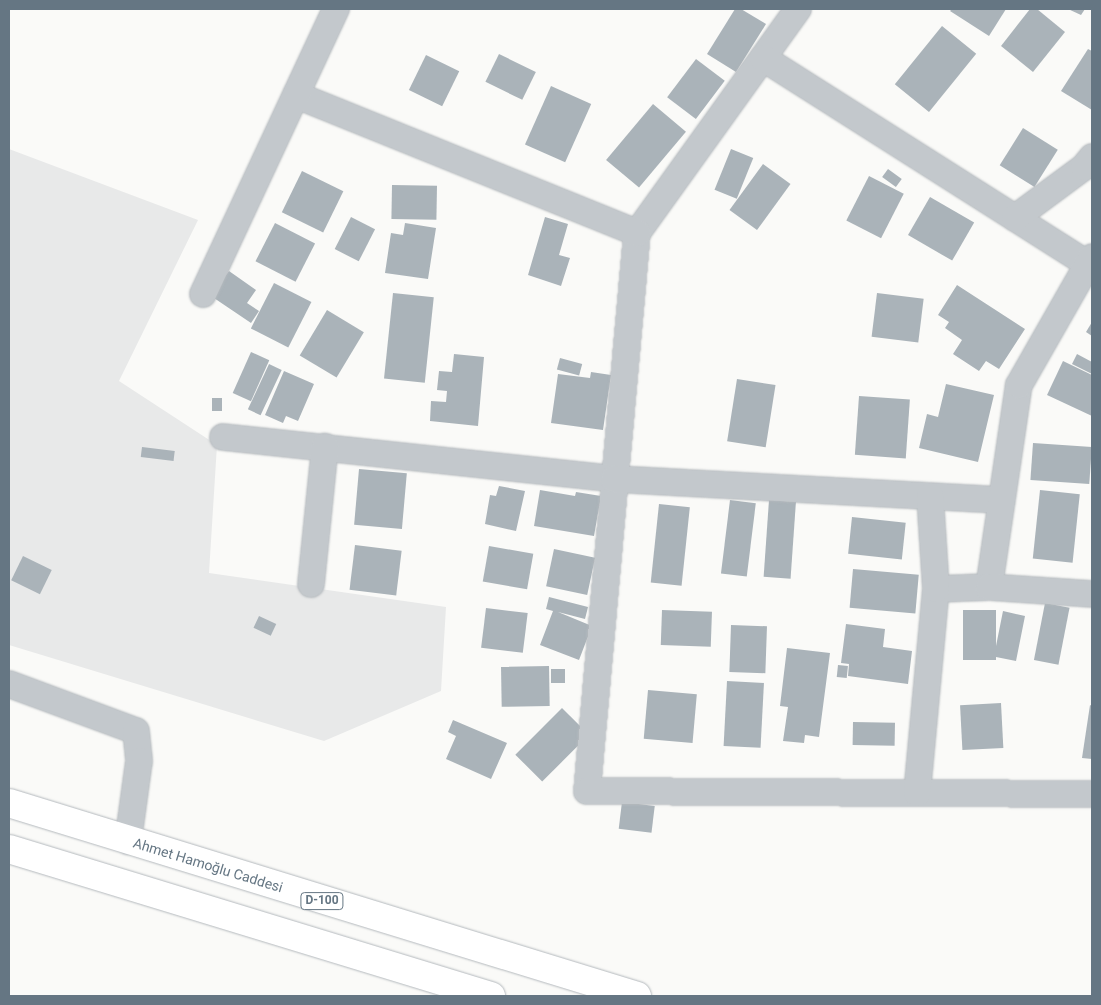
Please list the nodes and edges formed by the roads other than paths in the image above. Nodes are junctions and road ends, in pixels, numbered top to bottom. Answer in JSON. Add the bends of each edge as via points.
{"nodes":[{"id":1,"x":336,"y":9,"type":"edge"},
{"id":2,"x":798,"y":9,"type":"edge"},
{"id":3,"x":763,"y":58,"type":"junction"},
{"id":4,"x":296,"y":95,"type":"junction"},
{"id":5,"x":1090,"y":166,"type":"edge"},
{"id":6,"x":1016,"y":218,"type":"junction"},
{"id":7,"x":637,"y":233,"type":"junction"},
{"id":8,"x":1090,"y":261,"type":"edge"},
{"id":9,"x":203,"y":294,"type":"dead end"},
{"id":10,"x":223,"y":437,"type":"dead end"},
{"id":11,"x":324,"y":447,"type":"junction"},
{"id":12,"x":614,"y":479,"type":"junction"},
{"id":13,"x":930,"y":496,"type":"junction"},
{"id":14,"x":1001,"y":500,"type":"junction"},
{"id":15,"x":311,"y":584,"type":"dead end"},
{"id":16,"x":989,"y":587,"type":"junction"},
{"id":17,"x":936,"y":589,"type":"junction"},
{"id":18,"x":1092,"y":594,"type":"edge"},
{"id":19,"x":9,"y":684,"type":"edge"},
{"id":20,"x":918,"y":793,"type":"junction"},
{"id":21,"x":1092,"y":794,"type":"edge"},
{"id":22,"x":9,"y":803,"type":"edge"},
{"id":23,"x":128,"y":841,"type":"junction"},
{"id":24,"x":9,"y":848,"type":"edge"},
{"id":25,"x":492,"y":996,"type":"edge"},
{"id":26,"x":637,"y":996,"type":"edge"}],
"edges":[{"from":1,"to":4,"type":"street"},
{"from":2,"to":3,"type":"street"},
{"from":3,"to":6,"type":"street"},
{"from":3,"to":7,"type":"street"},
{"from":4,"to":7,"type":"street"},
{"from":4,"to":9,"type":"street"},
{"from":5,"to":6,"type":"street"},
{"from":6,"to":8,"type":"street"},
{"from":7,"to":12,"type":"street"},
{"from":8,"to":14,"type":"street","via":[[1020,385]]},
{"from":10,"to":11,"type":"street"},
{"from":11,"to":12,"type":"street"},
{"from":11,"to":15,"type":"street"},
{"from":12,"to":13,"type":"street"},
{"from":12,"to":20,"type":"street","via":[[587,792]]},
{"from":13,"to":14,"type":"street"},
{"from":13,"to":17,"type":"street"},
{"from":14,"to":16,"type":"street"},
{"from":16,"to":17,"type":"street"},
{"from":16,"to":18,"type":"street"},
{"from":17,"to":20,"type":"street"},
{"from":19,"to":23,"type":"street","via":[[136,731],[139,761]]},
{"from":20,"to":21,"type":"street"},
{"from":22,"to":23,"type":"highway","name":"Ahmet Hamoğlu Caddesi","number":"D-100"},
{"from":23,"to":26,"type":"highway","name":"Ahmet Hamoğlu Caddesi","number":"D-100"},
{"from":24,"to":25,"type":"highway"}]}
